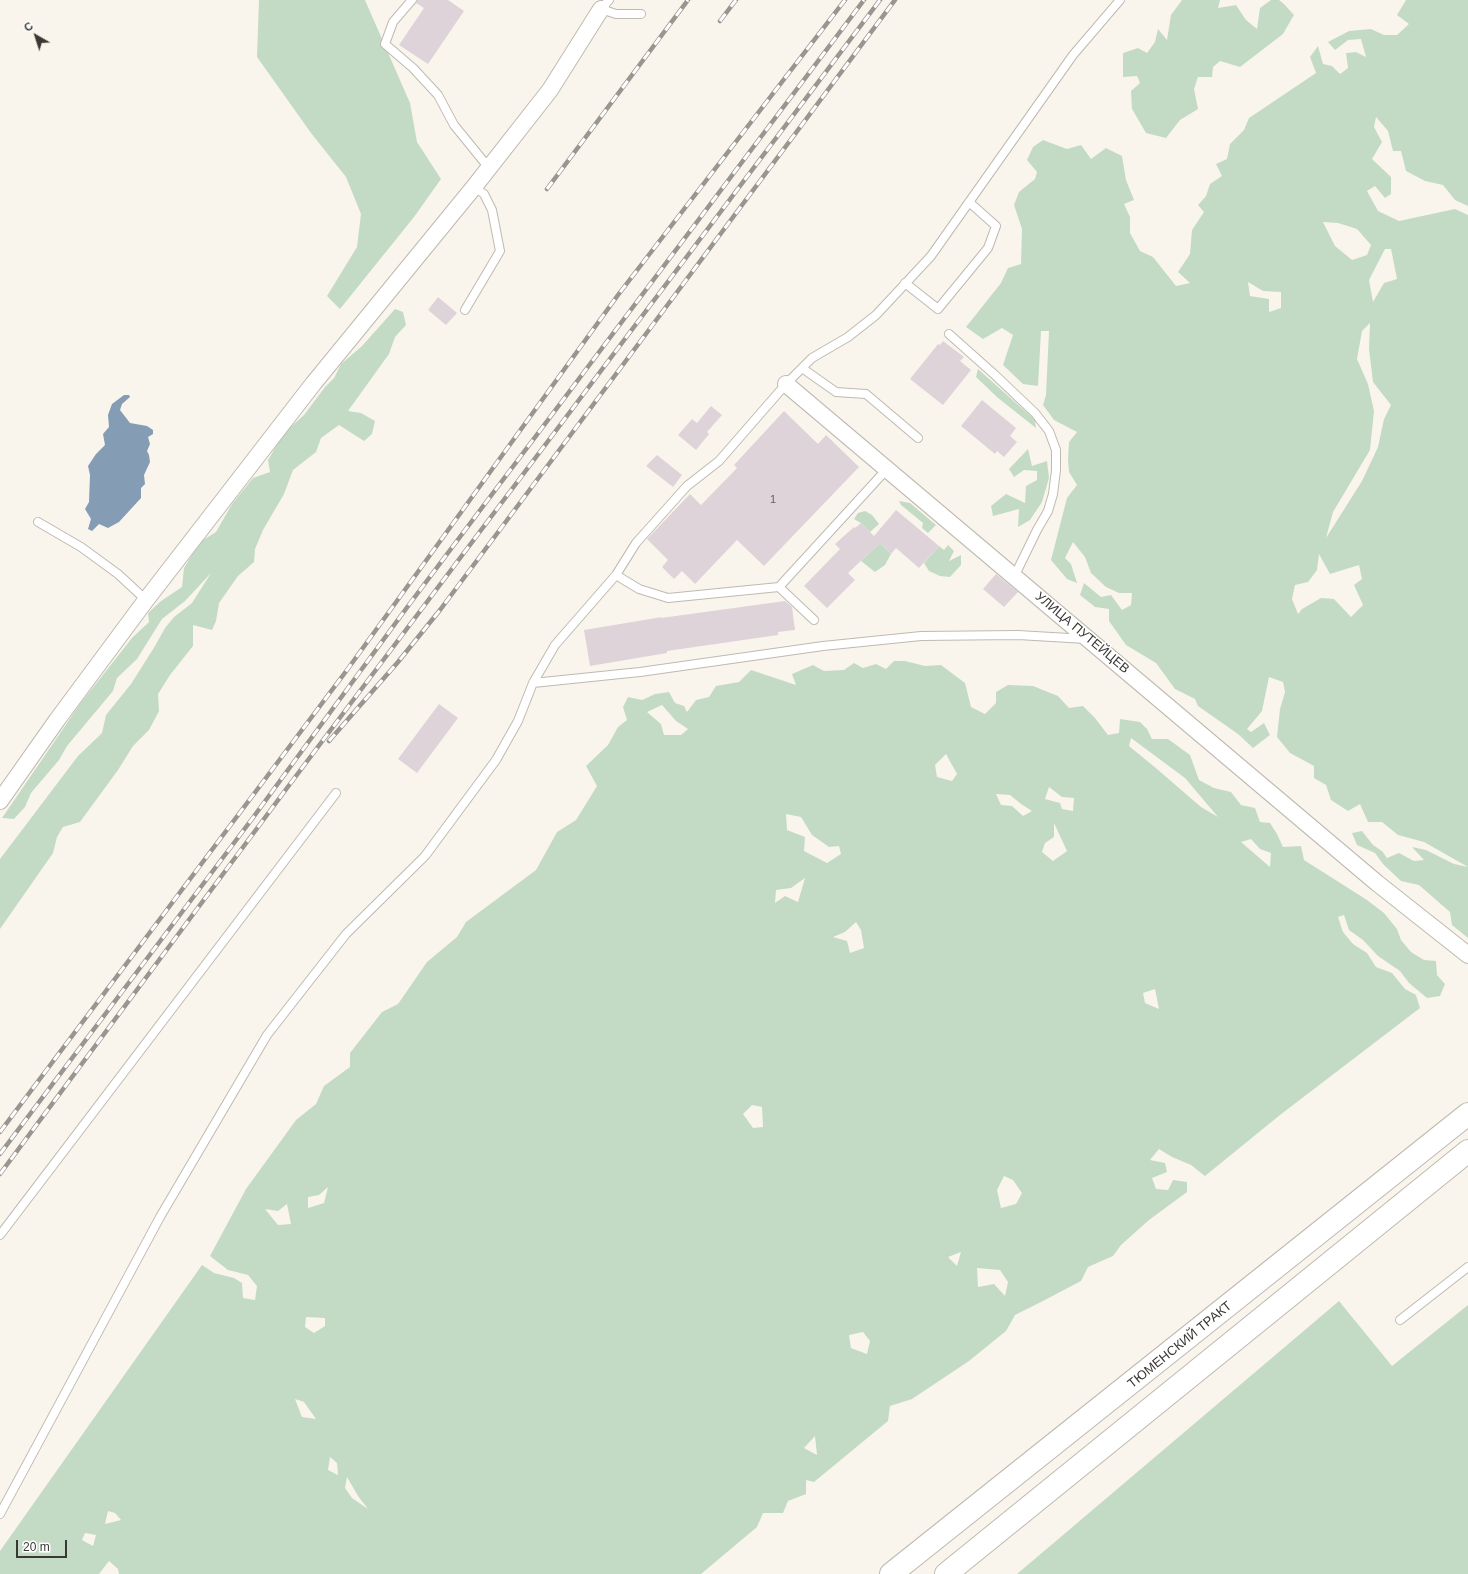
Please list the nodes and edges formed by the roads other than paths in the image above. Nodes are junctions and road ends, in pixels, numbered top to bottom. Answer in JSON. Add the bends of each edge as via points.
{"nodes":[{"id":1,"x":412,"y":0,"type":"edge"},
{"id":2,"x":1120,"y":0,"type":"edge"},
{"id":3,"x":605,"y":5,"type":"edge"},
{"id":4,"x":641,"y":14,"type":"dead end"},
{"id":5,"x":489,"y":168,"type":"junction"},
{"id":6,"x":474,"y":187,"type":"junction"},
{"id":7,"x":969,"y":202,"type":"junction"},
{"id":8,"x":905,"y":283,"type":"junction"},
{"id":9,"x":465,"y":310,"type":"dead end"},
{"id":10,"x":949,"y":334,"type":"dead end"},
{"id":11,"x":802,"y":368,"type":"junction"},
{"id":12,"x":786,"y":384,"type":"junction"},
{"id":13,"x":918,"y":438,"type":"dead end"},
{"id":14,"x":887,"y":469,"type":"junction"},
{"id":15,"x":38,"y":522,"type":"dead end"},
{"id":16,"x":616,"y":575,"type":"junction"},
{"id":17,"x":1014,"y":577,"type":"junction"},
{"id":18,"x":779,"y":587,"type":"junction"},
{"id":19,"x":146,"y":600,"type":"junction"},
{"id":20,"x":814,"y":620,"type":"dead end"},
{"id":21,"x":1089,"y":640,"type":"junction"},
{"id":22,"x":533,"y":683,"type":"junction"},
{"id":23,"x":336,"y":793,"type":"dead end"},
{"id":24,"x":0,"y":801,"type":"edge"},
{"id":25,"x":1468,"y":955,"type":"edge"},
{"id":26,"x":1468,"y":1114,"type":"edge"},
{"id":27,"x":1468,"y":1151,"type":"edge"},
{"id":28,"x":0,"y":1234,"type":"edge"},
{"id":29,"x":1468,"y":1267,"type":"edge"},
{"id":30,"x":1400,"y":1320,"type":"dead end"},
{"id":31,"x":0,"y":1514,"type":"edge"},
{"id":32,"x":891,"y":1574,"type":"edge"},
{"id":33,"x":946,"y":1574,"type":"edge"}],
"edges":[{"from":1,"to":5,"type":"lane","via":[[393,22],[385,44],[413,68],[438,95],[454,125]]},
{"from":2,"to":7,"type":"lane","via":[[1073,55]]},
{"from":3,"to":4,"type":"lane","via":[[616,14]]},
{"from":3,"to":5,"type":"street","via":[[550,90]]},
{"from":5,"to":6,"type":"street"},
{"from":6,"to":9,"type":"lane","via":[[484,194],[492,210],[500,251]]},
{"from":6,"to":19,"type":"street","via":[[318,378]]},
{"from":7,"to":8,"type":"lane","via":[[931,256]]},
{"from":7,"to":8,"type":"lane","via":[[996,226],[988,248],[938,309]]},
{"from":8,"to":11,"type":"lane","via":[[876,315],[848,337],[812,358]]},
{"from":10,"to":17,"type":"lane","via":[[1035,413],[1049,431],[1056,450],[1056,470],[1048,511]]},
{"from":11,"to":12,"type":"lane"},
{"from":11,"to":13,"type":"lane","via":[[836,392],[866,394]]},
{"from":12,"to":14,"type":"street","name":"УЛИЦА ПУТЕЙЦЕВ"},
{"from":12,"to":16,"type":"lane","via":[[719,462],[687,486],[636,543]]},
{"from":14,"to":17,"type":"street","name":"УЛИЦА ПУТЕЙЦЕВ"},
{"from":14,"to":18,"type":"lane"},
{"from":15,"to":19,"type":"lane","via":[[81,547],[118,574]]},
{"from":16,"to":18,"type":"lane","via":[[639,588],[668,598]]},
{"from":16,"to":22,"type":"lane","via":[[555,646]]},
{"from":17,"to":21,"type":"street","name":"УЛИЦА ПУТЕЙЦЕВ"},
{"from":18,"to":20,"type":"lane"},
{"from":19,"to":24,"type":"street"},
{"from":21,"to":22,"type":"lane","via":[[1018,635],[920,636]]},
{"from":21,"to":25,"type":"street","name":"УЛИЦА ПУТЕЙЦЕВ","via":[[1377,883]]},
{"from":22,"to":31,"type":"lane","via":[[518,722],[496,760],[425,856],[346,934],[267,1035],[160,1217]]},
{"from":23,"to":28,"type":"lane"},
{"from":26,"to":32,"type":"main road","name":"ТЮМЕНСКИЙ ТРАКТ"},
{"from":27,"to":33,"type":"main road"},
{"from":29,"to":30,"type":"lane"}]}
